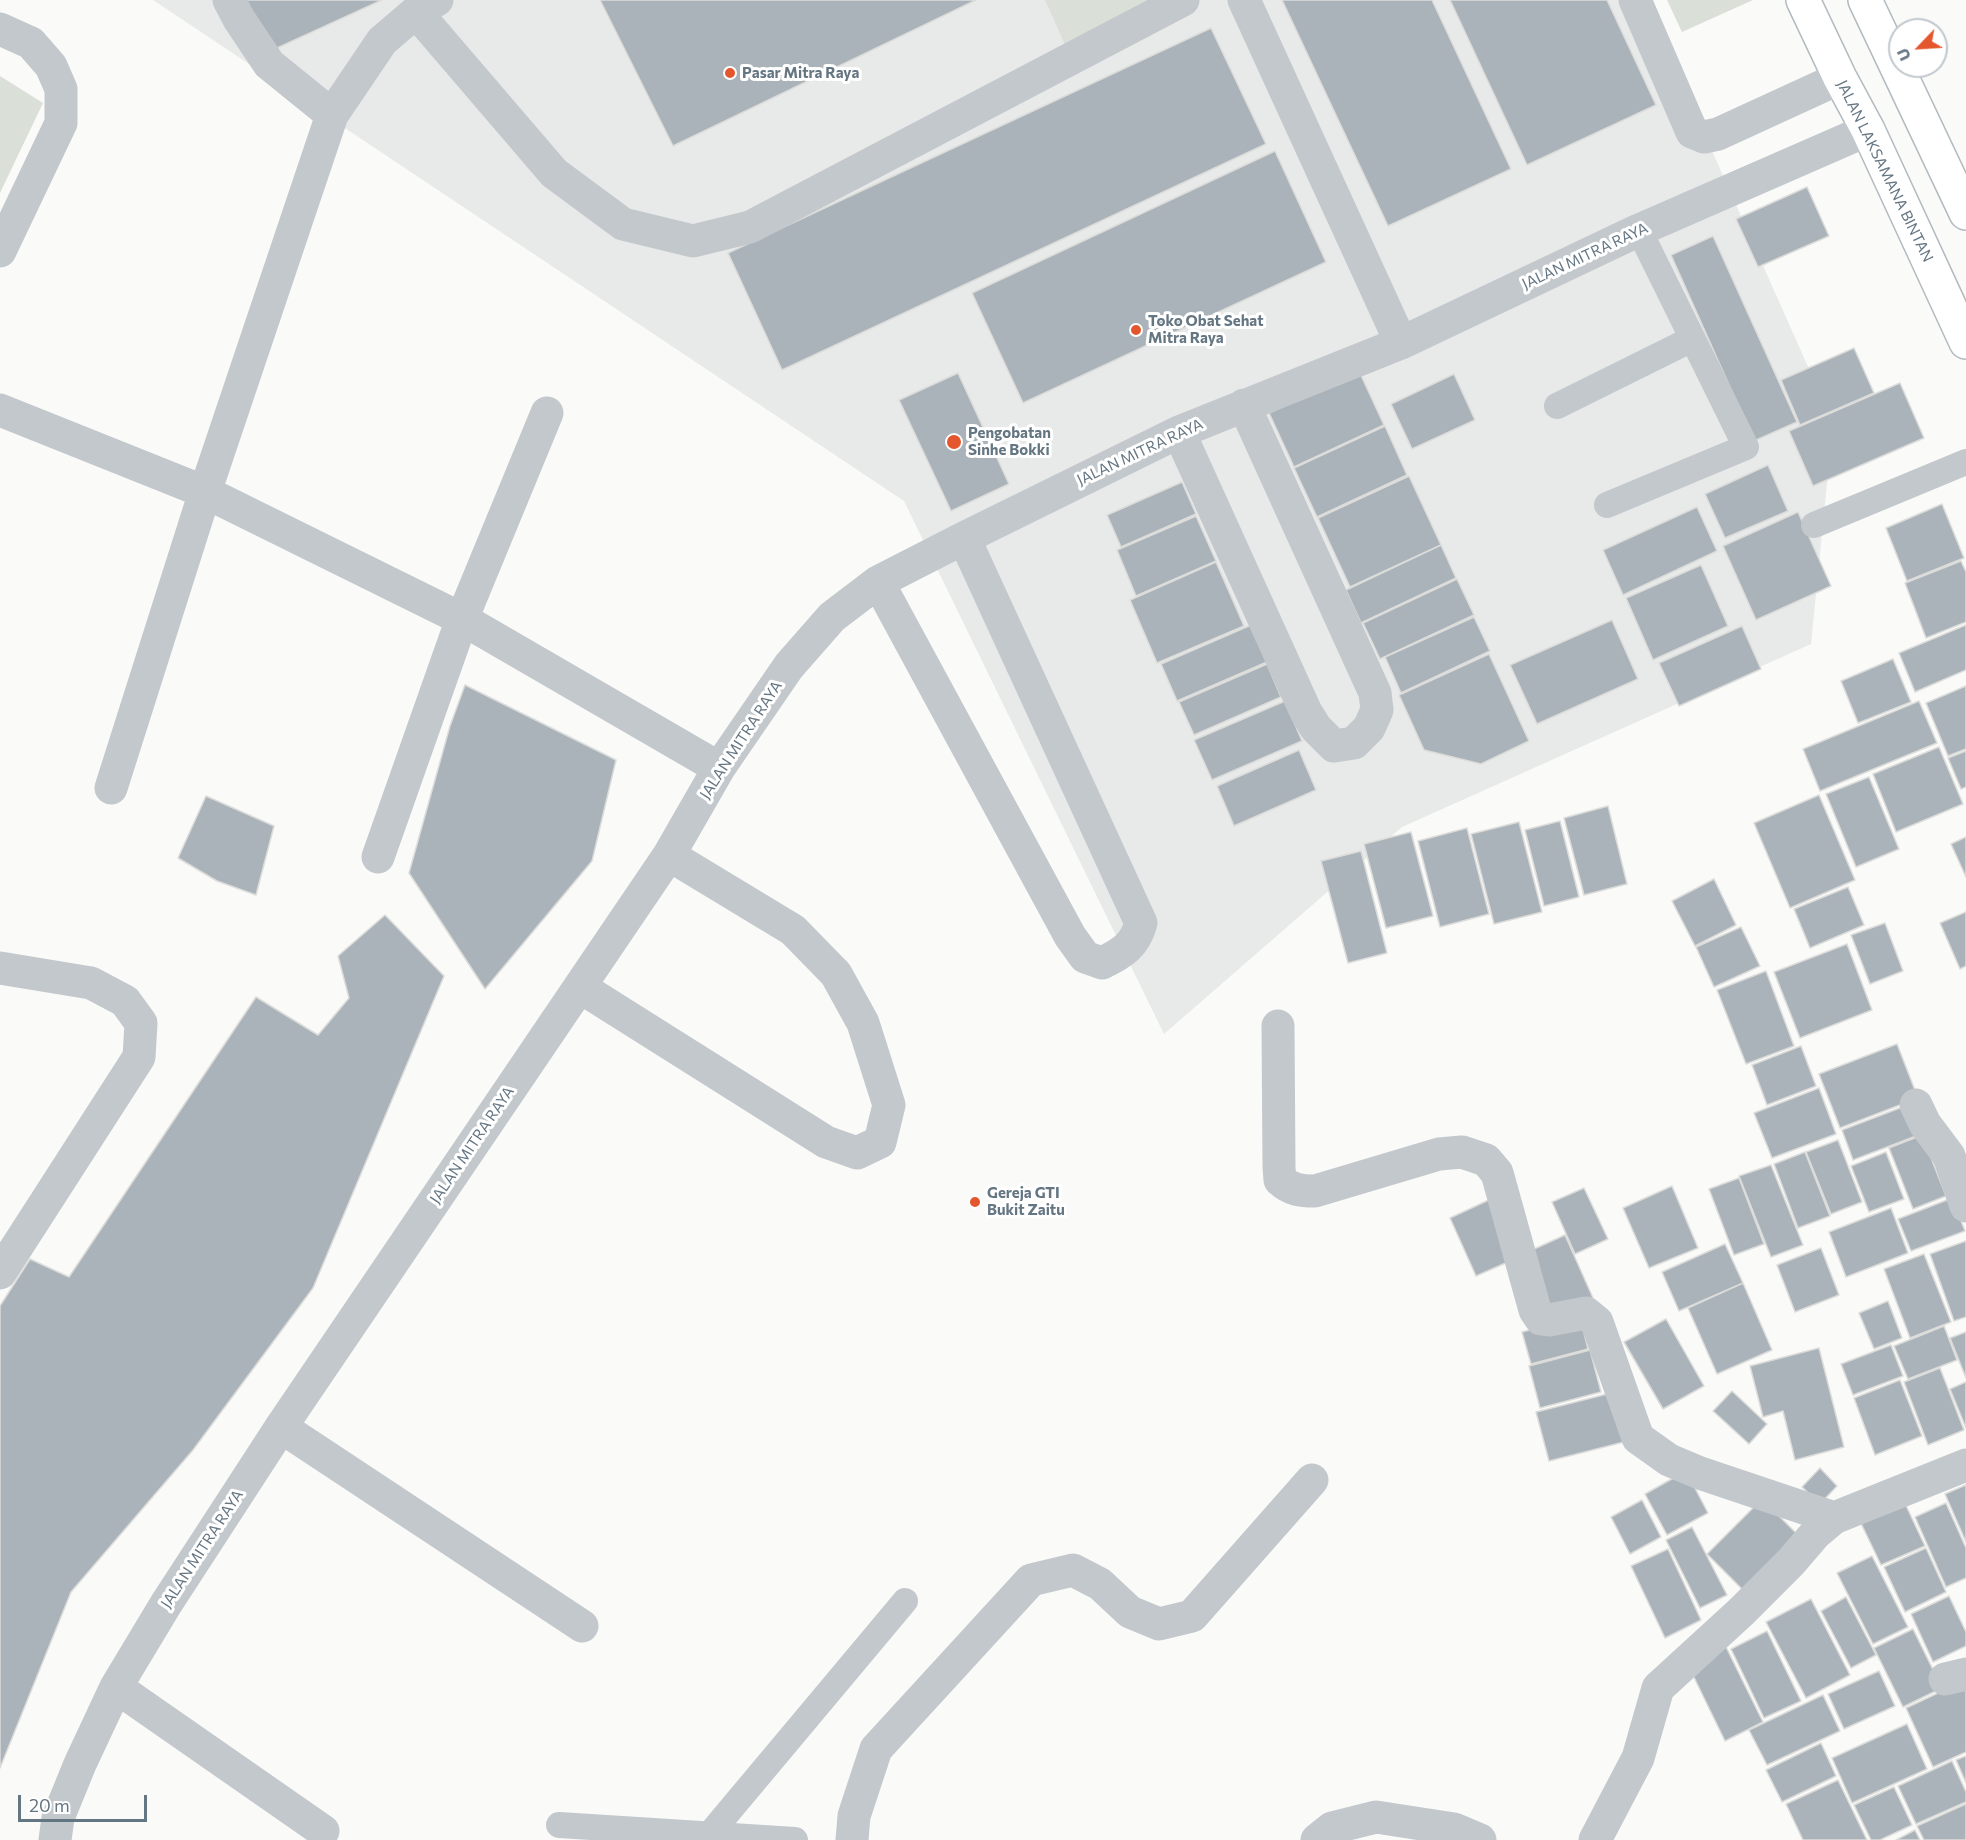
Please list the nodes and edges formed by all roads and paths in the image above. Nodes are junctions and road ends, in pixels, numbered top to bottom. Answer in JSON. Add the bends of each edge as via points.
{"nodes":[{"id":1,"x":229,"y":0,"type":"edge"},
{"id":2,"x":1183,"y":0,"type":"edge"},
{"id":3,"x":1244,"y":0,"type":"edge"},
{"id":4,"x":1635,"y":0,"type":"edge"},
{"id":5,"x":1803,"y":0,"type":"edge"},
{"id":6,"x":1865,"y":0,"type":"edge"},
{"id":7,"x":426,"y":6,"type":"edge"},
{"id":8,"x":0,"y":29,"type":"edge"},
{"id":9,"x":1840,"y":78,"type":"junction"},
{"id":10,"x":332,"y":115,"type":"junction"},
{"id":11,"x":1868,"y":130,"type":"junction"},
{"id":12,"x":1966,"y":213,"type":"edge"},
{"id":13,"x":1639,"y":230,"type":"junction"},
{"id":14,"x":0,"y":251,"type":"edge"},
{"id":15,"x":1692,"y":339,"type":"junction"},
{"id":16,"x":1966,"y":342,"type":"edge"},
{"id":17,"x":1401,"y":343,"type":"junction"},
{"id":18,"x":1244,"y":405,"type":"junction"},
{"id":19,"x":1557,"y":406,"type":"dead end"},
{"id":20,"x":0,"y":410,"type":"edge"},
{"id":21,"x":548,"y":413,"type":"dead end"},
{"id":22,"x":1179,"y":432,"type":"junction"},
{"id":23,"x":1966,"y":462,"type":"edge"},
{"id":24,"x":205,"y":492,"type":"junction"},
{"id":25,"x":1607,"y":505,"type":"dead end"},
{"id":26,"x":1814,"y":525,"type":"dead end"},
{"id":27,"x":964,"y":538,"type":"junction"},
{"id":28,"x":878,"y":582,"type":"junction"},
{"id":29,"x":462,"y":619,"type":"junction"},
{"id":30,"x":719,"y":768,"type":"junction"},
{"id":31,"x":111,"y":788,"type":"dead end"},
{"id":32,"x":669,"y":855,"type":"junction"},
{"id":33,"x":378,"y":857,"type":"dead end"},
{"id":34,"x":0,"y":968,"type":"edge"},
{"id":35,"x":580,"y":987,"type":"junction"},
{"id":36,"x":1278,"y":1026,"type":"dead end"},
{"id":37,"x":1916,"y":1105,"type":"dead end"},
{"id":38,"x":1966,"y":1206,"type":"edge"},
{"id":39,"x":0,"y":1273,"type":"edge"},
{"id":40,"x":281,"y":1427,"type":"junction"},
{"id":41,"x":1966,"y":1465,"type":"edge"},
{"id":42,"x":1312,"y":1480,"type":"dead end"},
{"id":43,"x":1834,"y":1518,"type":"junction"},
{"id":44,"x":904,"y":1601,"type":"dead end"},
{"id":45,"x":582,"y":1626,"type":"dead end"},
{"id":46,"x":117,"y":1687,"type":"junction"},
{"id":47,"x":559,"y":1825,"type":"dead end"},
{"id":48,"x":323,"y":1831,"type":"dead end"},
{"id":49,"x":709,"y":1834,"type":"junction"},
{"id":50,"x":55,"y":1840,"type":"edge"},
{"id":51,"x":795,"y":1840,"type":"edge"},
{"id":52,"x":852,"y":1840,"type":"edge"},
{"id":53,"x":1317,"y":1840,"type":"edge"},
{"id":54,"x":1480,"y":1840,"type":"edge"},
{"id":55,"x":1594,"y":1840,"type":"edge"}],
"edges":[{"from":1,"to":10,"type":"street","via":[[269,64]]},
{"from":2,"to":7,"type":"street","via":[[750,227],[693,241],[624,224],[554,173]]},
{"from":3,"to":17,"type":"street"},
{"from":4,"to":9,"type":"street","via":[[1692,132],[1704,137]]},
{"from":5,"to":9,"type":"main road","name":"JALAN LAKSAMANA BINTAN"},
{"from":6,"to":12,"type":"main road"},
{"from":7,"to":10,"type":"street","via":[[382,41]]},
{"from":8,"to":14,"type":"street","via":[[31,43],[51,66],[61,89],[60,123]]},
{"from":9,"to":11,"type":"main road","name":"JALAN LAKSAMANA BINTAN"},
{"from":10,"to":24,"type":"street"},
{"from":11,"to":13,"type":"street","name":"JALAN MITRA RAYA"},
{"from":11,"to":16,"type":"main road","name":"JALAN LAKSAMANA BINTAN"},
{"from":13,"to":15,"type":"lane"},
{"from":13,"to":17,"type":"street","name":"JALAN MITRA RAYA"},
{"from":15,"to":19,"type":"lane"},
{"from":15,"to":25,"type":"lane","via":[[1746,447]]},
{"from":17,"to":18,"type":"street","name":"JALAN MITRA RAYA"},
{"from":18,"to":22,"type":"street","name":"JALAN MITRA RAYA"},
{"from":18,"to":22,"type":"street","via":[[1375,693],[1377,710],[1369,728],[1354,743],[1334,746],[1306,712]]},
{"from":20,"to":24,"type":"street"},
{"from":21,"to":29,"type":"street"},
{"from":22,"to":27,"type":"street","name":"JALAN MITRA RAYA"},
{"from":23,"to":26,"type":"lane"},
{"from":24,"to":29,"type":"street"},
{"from":24,"to":31,"type":"street"},
{"from":27,"to":28,"type":"street","name":"JALAN MITRA RAYA"},
{"from":27,"to":28,"type":"street","via":[[1142,923],[1137,938],[1118,956],[1102,963],[1085,957],[1070,936]]},
{"from":28,"to":30,"type":"street","name":"JALAN MITRA RAYA","via":[[832,617],[796,658]]},
{"from":29,"to":30,"type":"street"},
{"from":29,"to":33,"type":"street"},
{"from":30,"to":32,"type":"street","name":"JALAN MITRA RAYA"},
{"from":32,"to":35,"type":"street","name":"JALAN MITRA RAYA"},
{"from":32,"to":35,"type":"street","via":[[793,930],[836,974],[863,1023],[889,1105],[880,1142],[857,1153],[826,1142]]},
{"from":34,"to":39,"type":"street","via":[[91,983],[125,1001],[141,1023],[139,1057]]},
{"from":35,"to":40,"type":"street","name":"JALAN MITRA RAYA"},
{"from":36,"to":43,"type":"street","via":[[1280,1180],[1299,1191],[1316,1191],[1439,1154],[1462,1152],[1486,1160],[1497,1173],[1535,1310],[1541,1319],[1586,1313],[1597,1322],[1638,1438],[1669,1460],[1700,1473]]},
{"from":37,"to":38,"type":"street","via":[[1949,1156]]},
{"from":40,"to":45,"type":"street"},
{"from":40,"to":46,"type":"street","name":"JALAN MITRA RAYA"},
{"from":41,"to":43,"type":"street"},
{"from":42,"to":52,"type":"street","via":[[1192,1616],[1160,1624],[1130,1612],[1100,1584],[1073,1570],[1030,1580],[876,1749],[854,1816]]},
{"from":43,"to":55,"type":"street","via":[[1742,1612],[1658,1688],[1638,1758]]},
{"from":44,"to":49,"type":"lane"},
{"from":46,"to":48,"type":"street"},
{"from":46,"to":50,"type":"street","name":"JALAN MITRA RAYA","via":[[58,1818]]},
{"from":47,"to":49,"type":"lane"},
{"from":49,"to":51,"type":"lane"},
{"from":53,"to":54,"type":"street","via":[[1332,1828],[1376,1817],[1454,1829]]}]}
